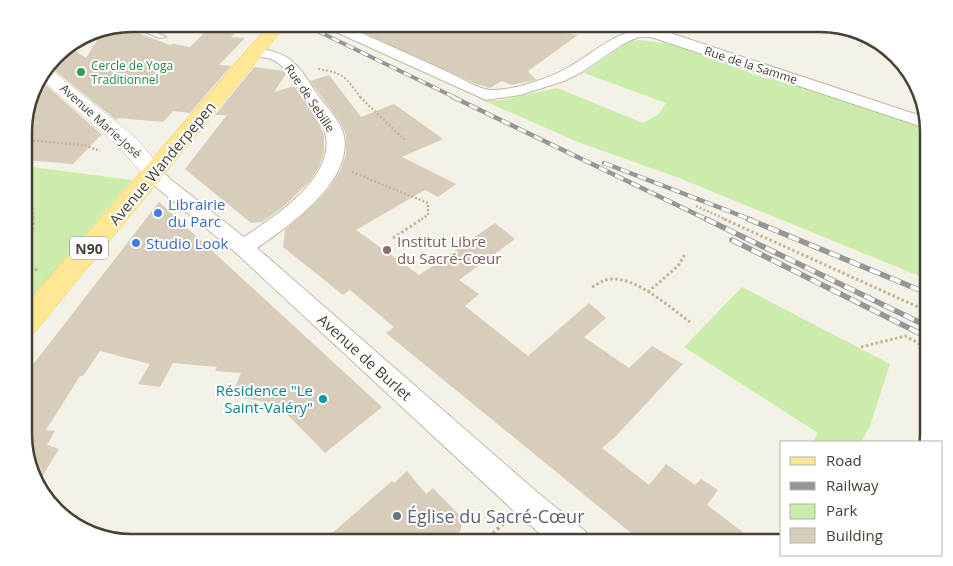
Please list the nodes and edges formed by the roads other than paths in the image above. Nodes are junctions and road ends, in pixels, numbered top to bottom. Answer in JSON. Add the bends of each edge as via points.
{"nodes":[{"id":1,"x":150,"y":32,"type":"edge"},
{"id":2,"x":272,"y":32,"type":"edge"},
{"id":3,"x":348,"y":32,"type":"edge"},
{"id":4,"x":643,"y":32,"type":"edge"},
{"id":5,"x":643,"y":32,"type":"edge"},
{"id":6,"x":162,"y":37,"type":"dead end"},
{"id":7,"x":254,"y":52,"type":"junction"},
{"id":8,"x":50,"y":76,"type":"edge"},
{"id":9,"x":920,"y":121,"type":"edge"},
{"id":10,"x":154,"y":173,"type":"junction"},
{"id":11,"x":243,"y":247,"type":"junction"},
{"id":12,"x":32,"y":316,"type":"edge"},
{"id":13,"x":564,"y":533,"type":"edge"}],
"edges":[{"from":1,"to":6,"type":"lane"},
{"from":2,"to":7,"type":"main road","name":"Avenue Wanderpepen","number":"N90"},
{"from":3,"to":4,"type":"street","name":"Rue de la Samme","via":[[486,95],[559,78],[625,36]]},
{"from":5,"to":9,"type":"street","name":"Rue de la Samme","via":[[655,33]]},
{"from":7,"to":10,"type":"main road","name":"Avenue Wanderpepen","number":"N90"},
{"from":7,"to":11,"type":"street","name":"Rue de Sebille","via":[[279,55],[294,70],[334,134],[335,150],[329,170],[309,195],[282,220]]},
{"from":8,"to":10,"type":"street","name":"Avenue Marie-José","via":[[129,144]]},
{"from":10,"to":11,"type":"street","name":"Avenue de Burlet"},
{"from":10,"to":12,"type":"main road","name":"Avenue Wanderpepen","number":"N90"},
{"from":11,"to":13,"type":"street","name":"Avenue de Burlet"}]}
